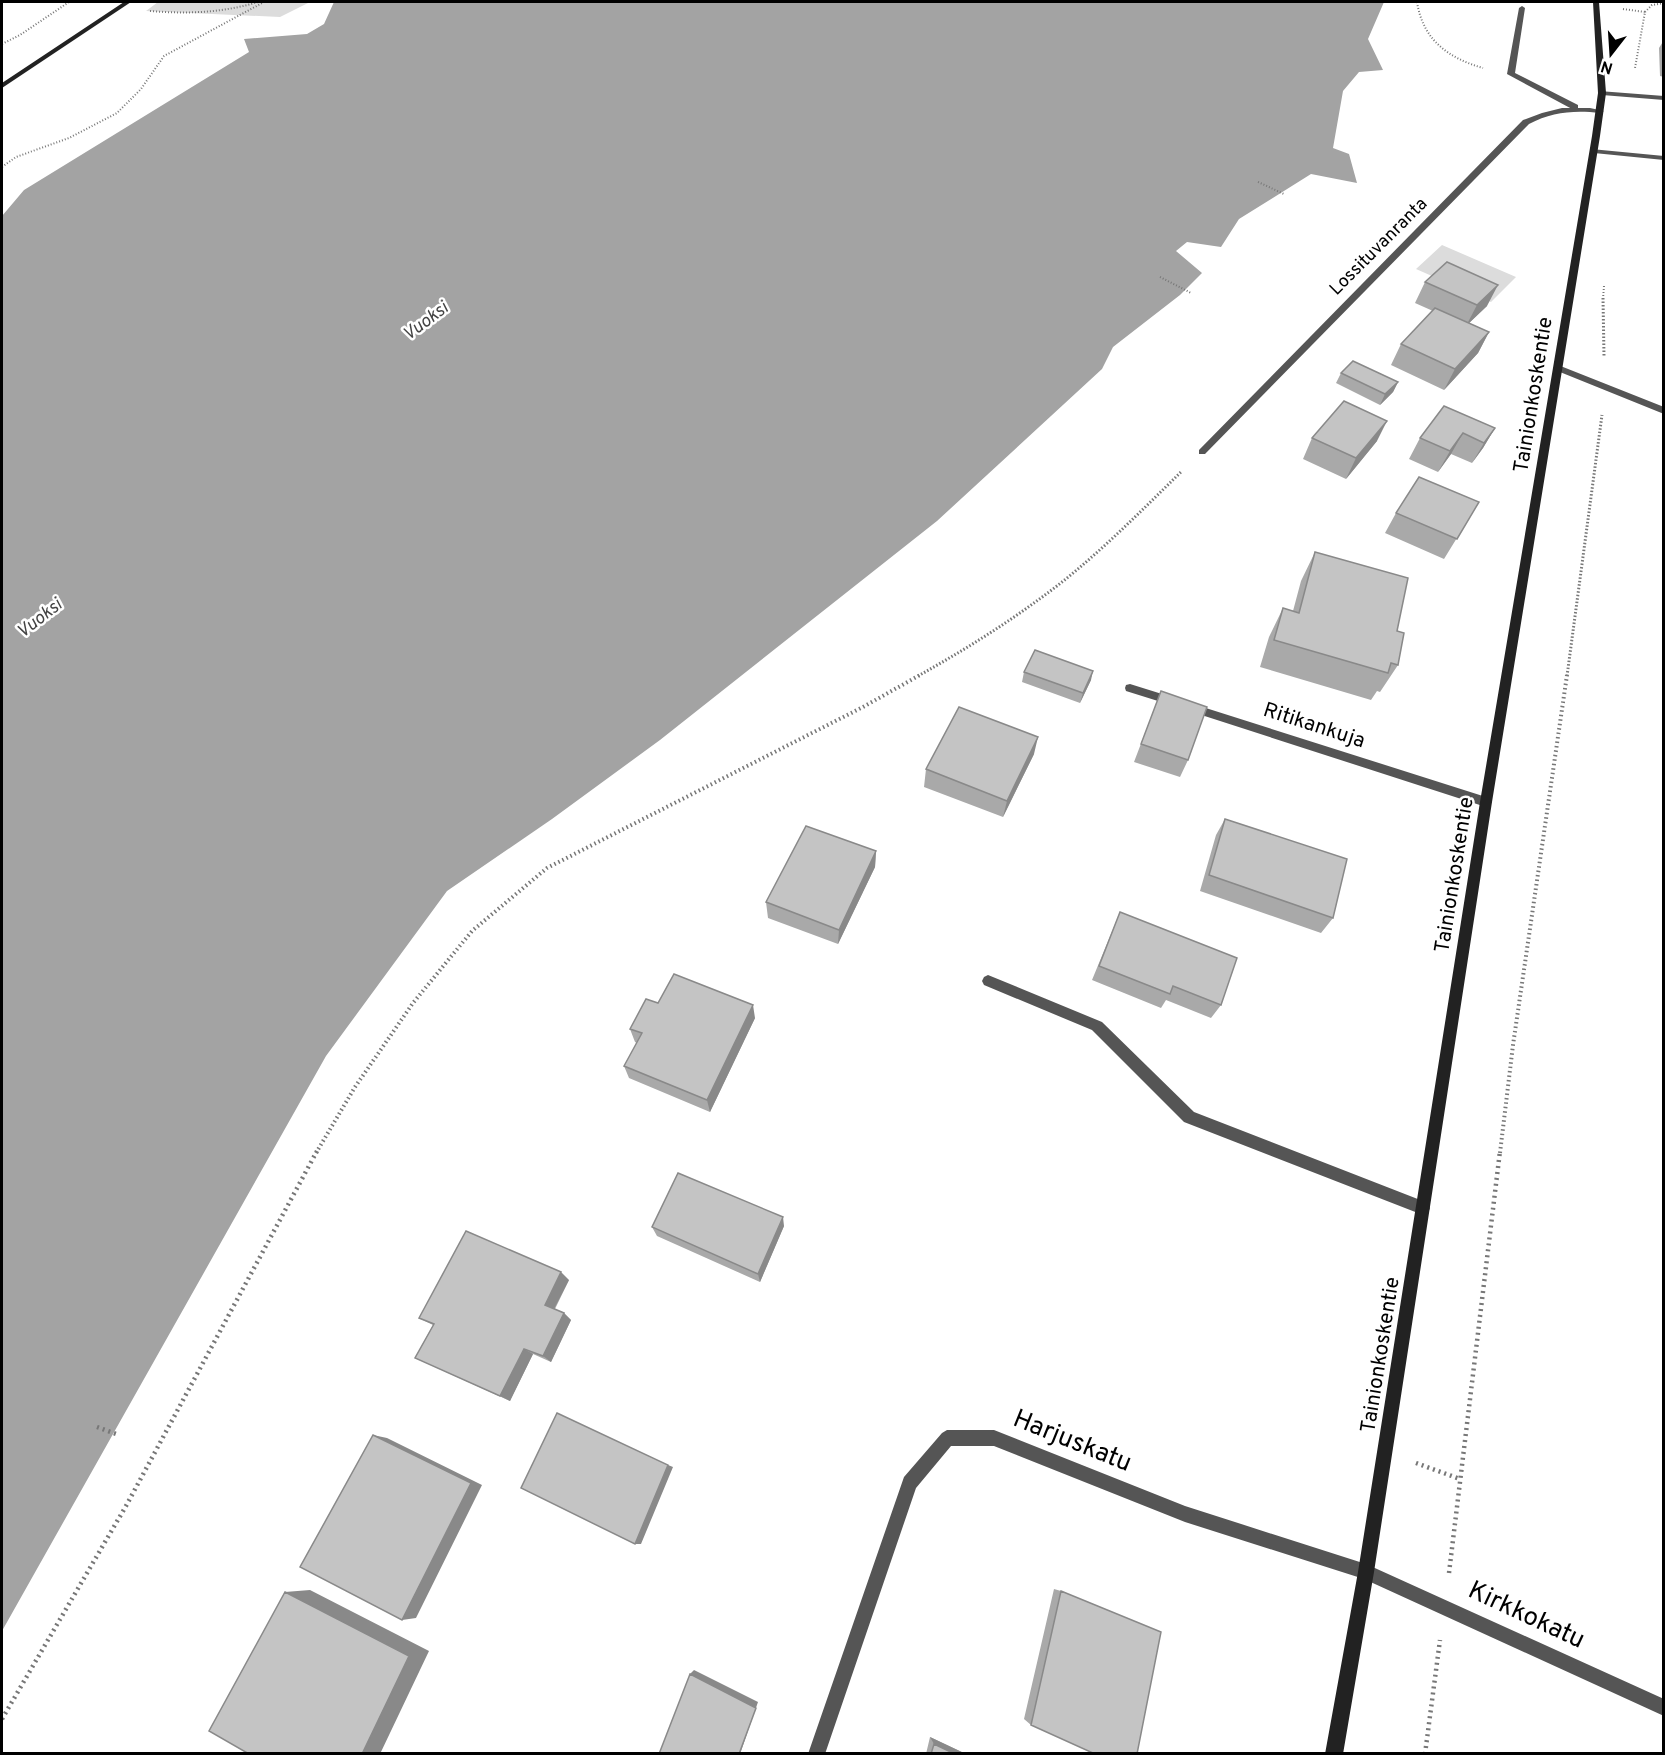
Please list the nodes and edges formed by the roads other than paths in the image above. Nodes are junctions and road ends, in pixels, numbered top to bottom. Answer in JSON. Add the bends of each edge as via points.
{"nodes":[{"id":1,"x":128,"y":2,"type":"edge"},
{"id":2,"x":1596,"y":2,"type":"edge"},
{"id":3,"x":1522,"y":8,"type":"dead end"},
{"id":4,"x":2,"y":86,"type":"edge"},
{"id":5,"x":1602,"y":93,"type":"junction"},
{"id":6,"x":1664,"y":98,"type":"edge"},
{"id":7,"x":1575,"y":107,"type":"junction"},
{"id":8,"x":1599,"y":111,"type":"junction"},
{"id":9,"x":1594,"y":151,"type":"junction"},
{"id":10,"x":1664,"y":158,"type":"edge"},
{"id":11,"x":1558,"y":368,"type":"junction"},
{"id":12,"x":1664,"y":411,"type":"edge"},
{"id":13,"x":1202,"y":452,"type":"road end"},
{"id":14,"x":1130,"y":688,"type":"dead end"},
{"id":15,"x":1486,"y":802,"type":"junction"},
{"id":16,"x":988,"y":981,"type":"dead end"},
{"id":17,"x":1423,"y":1208,"type":"junction"},
{"id":18,"x":1366,"y":1572,"type":"junction"},
{"id":19,"x":1664,"y":1708,"type":"edge"},
{"id":20,"x":816,"y":1754,"type":"edge"},
{"id":21,"x":1334,"y":1754,"type":"edge"}],
"edges":[{"from":1,"to":4,"type":"street"},
{"from":2,"to":5,"type":"street","name":"Tainionkoskentie"},
{"from":3,"to":7,"type":"street","via":[[1511,74]]},
{"from":5,"to":6,"type":"street"},
{"from":5,"to":8,"type":"street","name":"Tainionkoskentie"},
{"from":7,"to":8,"type":"street","name":"Lossituvanranta"},
{"from":7,"to":13,"type":"street","name":"Lossituvanranta","via":[[1543,113],[1520,128]]},
{"from":8,"to":9,"type":"street","name":"Tainionkoskentie"},
{"from":9,"to":10,"type":"street"},
{"from":9,"to":11,"type":"street","name":"Tainionkoskentie"},
{"from":11,"to":12,"type":"street"},
{"from":11,"to":15,"type":"street","name":"Tainionkoskentie"},
{"from":14,"to":15,"type":"street","name":"Ritikankuja"},
{"from":15,"to":17,"type":"street","name":"Tainionkoskentie"},
{"from":16,"to":17,"type":"street","via":[[1097,1026],[1189,1118]]},
{"from":17,"to":18,"type":"street","name":"Tainionkoskentie"},
{"from":18,"to":19,"type":"street","name":"Kirkkokatu"},
{"from":18,"to":20,"type":"street","name":"Harjuskatu","via":[[1185,1514],[994,1438],[947,1438],[910,1483]]},
{"from":18,"to":21,"type":"street","name":"Tainionkoskentie"}]}
